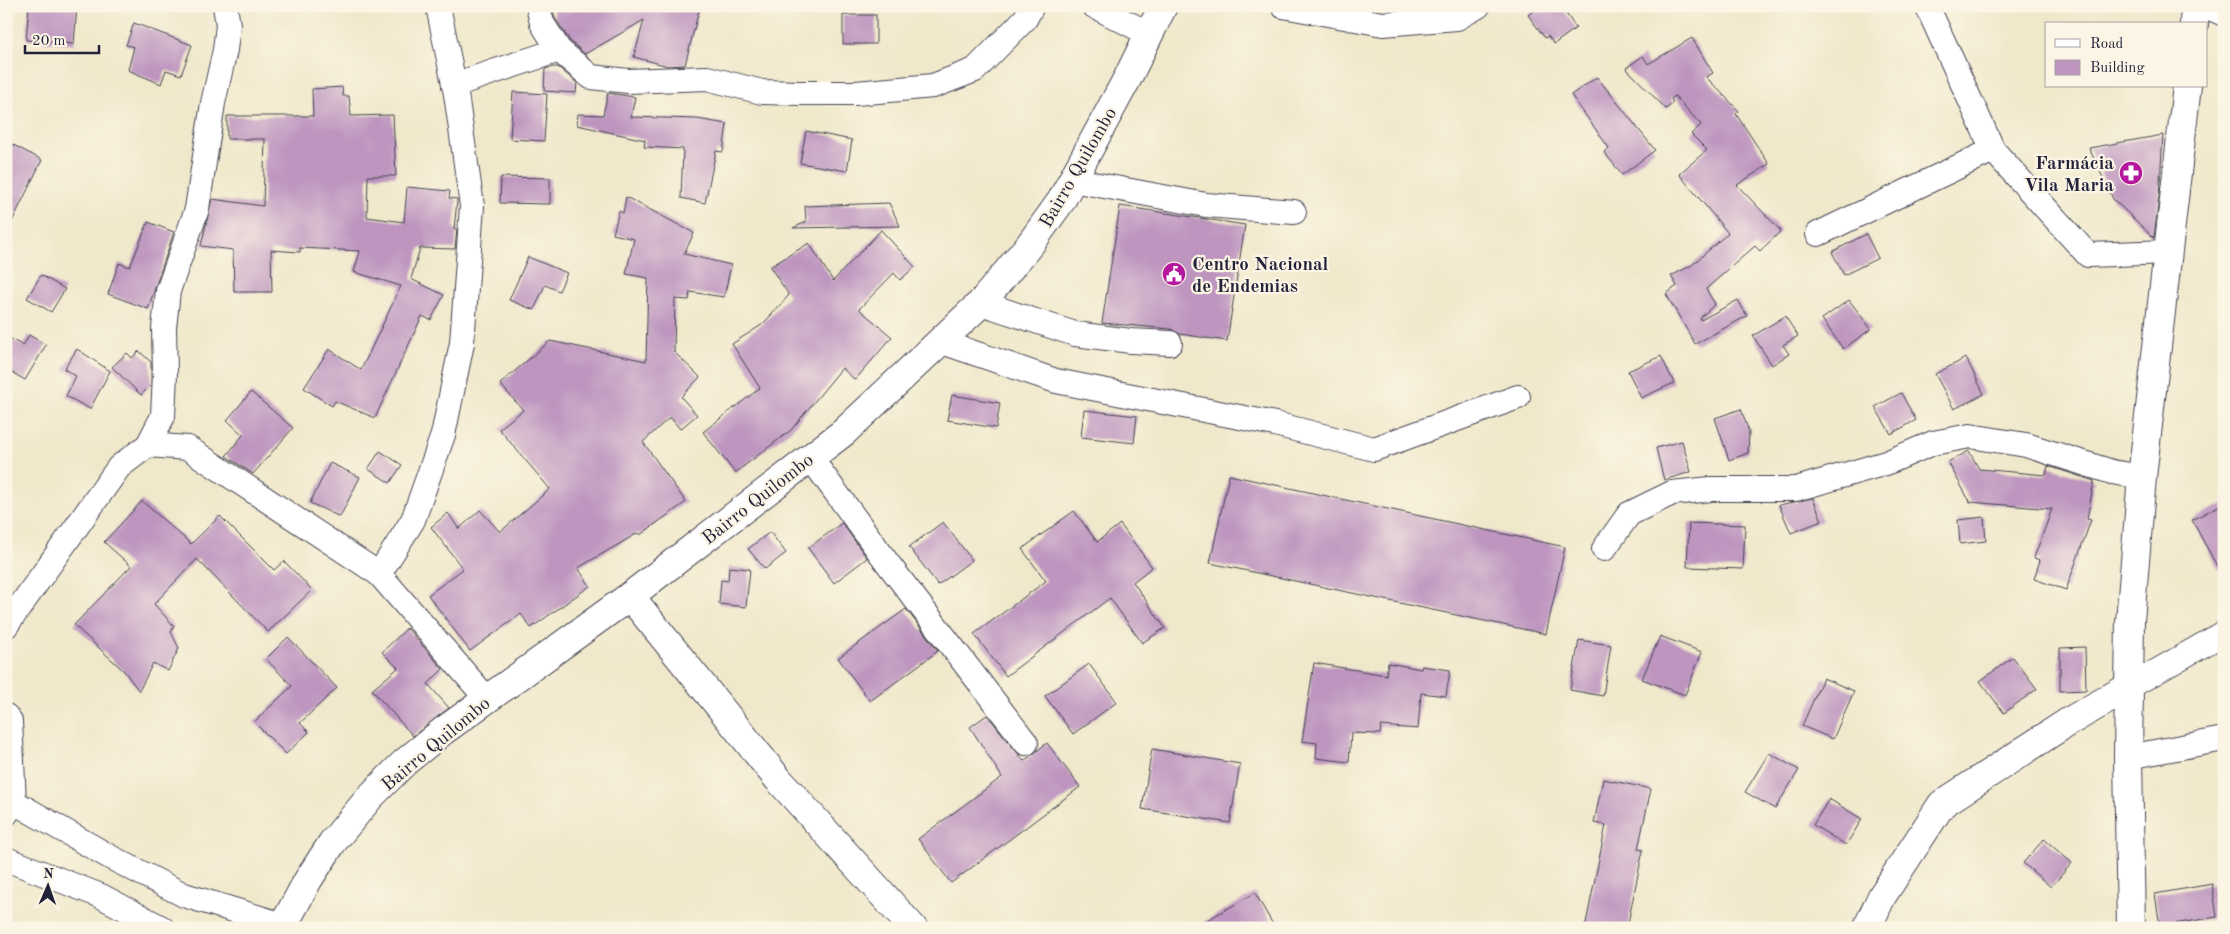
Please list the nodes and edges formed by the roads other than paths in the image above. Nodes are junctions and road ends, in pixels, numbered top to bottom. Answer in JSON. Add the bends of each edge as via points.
{"nodes":[{"id":1,"x":225,"y":6,"type":"edge"},
{"id":2,"x":438,"y":6,"type":"edge"},
{"id":3,"x":538,"y":6,"type":"edge"},
{"id":4,"x":1032,"y":6,"type":"edge"},
{"id":5,"x":1094,"y":6,"type":"edge"},
{"id":6,"x":1163,"y":6,"type":"edge"},
{"id":7,"x":1284,"y":6,"type":"edge"},
{"id":8,"x":1478,"y":6,"type":"edge"},
{"id":9,"x":1927,"y":6,"type":"edge"},
{"id":10,"x":2195,"y":6,"type":"edge"},
{"id":11,"x":2205,"y":6,"type":"edge"},
{"id":12,"x":2224,"y":14,"type":"edge"},
{"id":13,"x":2194,"y":22,"type":"edge"},
{"id":14,"x":1149,"y":34,"type":"junction"},
{"id":15,"x":559,"y":50,"type":"junction"},
{"id":16,"x":454,"y":85,"type":"junction"},
{"id":17,"x":2187,"y":88,"type":"edge"},
{"id":18,"x":1993,"y":150,"type":"junction"},
{"id":19,"x":1072,"y":180,"type":"junction"},
{"id":20,"x":1294,"y":212,"type":"dead end"},
{"id":21,"x":1818,"y":234,"type":"dead end"},
{"id":22,"x":2168,"y":252,"type":"junction"},
{"id":23,"x":981,"y":303,"type":"junction"},
{"id":24,"x":942,"y":342,"type":"junction"},
{"id":25,"x":1170,"y":343,"type":"dead end"},
{"id":26,"x":1518,"y":397,"type":"dead end"},
{"id":27,"x":148,"y":445,"type":"junction"},
{"id":28,"x":810,"y":458,"type":"junction"},
{"id":29,"x":2142,"y":477,"type":"junction"},
{"id":30,"x":1604,"y":549,"type":"dead end"},
{"id":31,"x":379,"y":574,"type":"junction"},
{"id":32,"x":630,"y":596,"type":"junction"},
{"id":33,"x":6,"y":626,"type":"edge"},
{"id":34,"x":2224,"y":633,"type":"edge"},
{"id":35,"x":2129,"y":687,"type":"junction"},
{"id":36,"x":487,"y":699,"type":"junction"},
{"id":37,"x":6,"y":716,"type":"edge"},
{"id":38,"x":2224,"y":739,"type":"edge"},
{"id":39,"x":1026,"y":743,"type":"dead end"},
{"id":40,"x":2128,"y":757,"type":"junction"},
{"id":41,"x":10,"y":808,"type":"edge"},
{"id":42,"x":6,"y":859,"type":"edge"},
{"id":43,"x":283,"y":926,"type":"edge"},
{"id":44,"x":162,"y":928,"type":"edge"},
{"id":45,"x":913,"y":928,"type":"edge"},
{"id":46,"x":1867,"y":928,"type":"edge"},
{"id":47,"x":2131,"y":928,"type":"edge"}],
"edges":[{"from":1,"to":27,"type":"street","via":[[228,25],[225,50],[213,103],[197,209],[168,291],[164,328],[163,416]]},
{"from":2,"to":16,"type":"street"},
{"from":3,"to":15,"type":"street","via":[[542,23]]},
{"from":4,"to":15,"type":"street","via":[[1025,19],[975,70],[933,86],[856,93],[800,93],[762,92],[707,78],[614,81],[591,77]]},
{"from":5,"to":14,"type":"street"},
{"from":6,"to":14,"type":"street","name":"Bairro Quilombo"},
{"from":7,"to":8,"type":"street","via":[[1383,24],[1457,18]]},
{"from":9,"to":18,"type":"street"},
{"from":10,"to":13,"type":"street"},
{"from":11,"to":12,"type":"street"},
{"from":14,"to":19,"type":"street","name":"Bairro Quilombo"},
{"from":15,"to":16,"type":"street"},
{"from":16,"to":31,"type":"street","via":[[472,206],[462,343],[443,435],[413,520]]},
{"from":17,"to":22,"type":"street"},
{"from":18,"to":21,"type":"street"},
{"from":18,"to":22,"type":"street","via":[[2088,255]]},
{"from":19,"to":20,"type":"street","via":[[1206,205]]},
{"from":19,"to":23,"type":"street","name":"Bairro Quilombo","via":[[1031,243]]},
{"from":22,"to":29,"type":"street"},
{"from":23,"to":24,"type":"street","name":"Bairro Quilombo"},
{"from":23,"to":25,"type":"street","via":[[1075,334]]},
{"from":24,"to":26,"type":"street","via":[[1056,381],[1274,424],[1374,449]]},
{"from":24,"to":28,"type":"street","name":"Bairro Quilombo","via":[[844,432]]},
{"from":27,"to":31,"type":"street","via":[[188,448]]},
{"from":27,"to":33,"type":"street","via":[[119,467]]},
{"from":28,"to":32,"type":"street","name":"Bairro Quilombo"},
{"from":28,"to":39,"type":"street"},
{"from":29,"to":30,"type":"street","via":[[2112,472],[2026,445],[1970,436],[1933,443],[1886,464],[1796,489],[1711,488],[1672,492],[1629,514]]},
{"from":29,"to":35,"type":"street","via":[[2130,621]]},
{"from":31,"to":36,"type":"street"},
{"from":32,"to":36,"type":"street","name":"Bairro Quilombo"},
{"from":32,"to":45,"type":"street","via":[[778,779]]},
{"from":34,"to":35,"type":"street"},
{"from":35,"to":40,"type":"street"},
{"from":35,"to":46,"type":"street","via":[[2068,722],[1942,804],[1882,896]]},
{"from":36,"to":43,"type":"street","name":"Bairro Quilombo","via":[[405,762],[370,797],[332,843]]},
{"from":37,"to":41,"type":"street","via":[[10,721]]},
{"from":38,"to":40,"type":"street"},
{"from":40,"to":47,"type":"street"},
{"from":41,"to":43,"type":"street","via":[[184,895]]},
{"from":42,"to":44,"type":"street","via":[[101,896]]}]}
